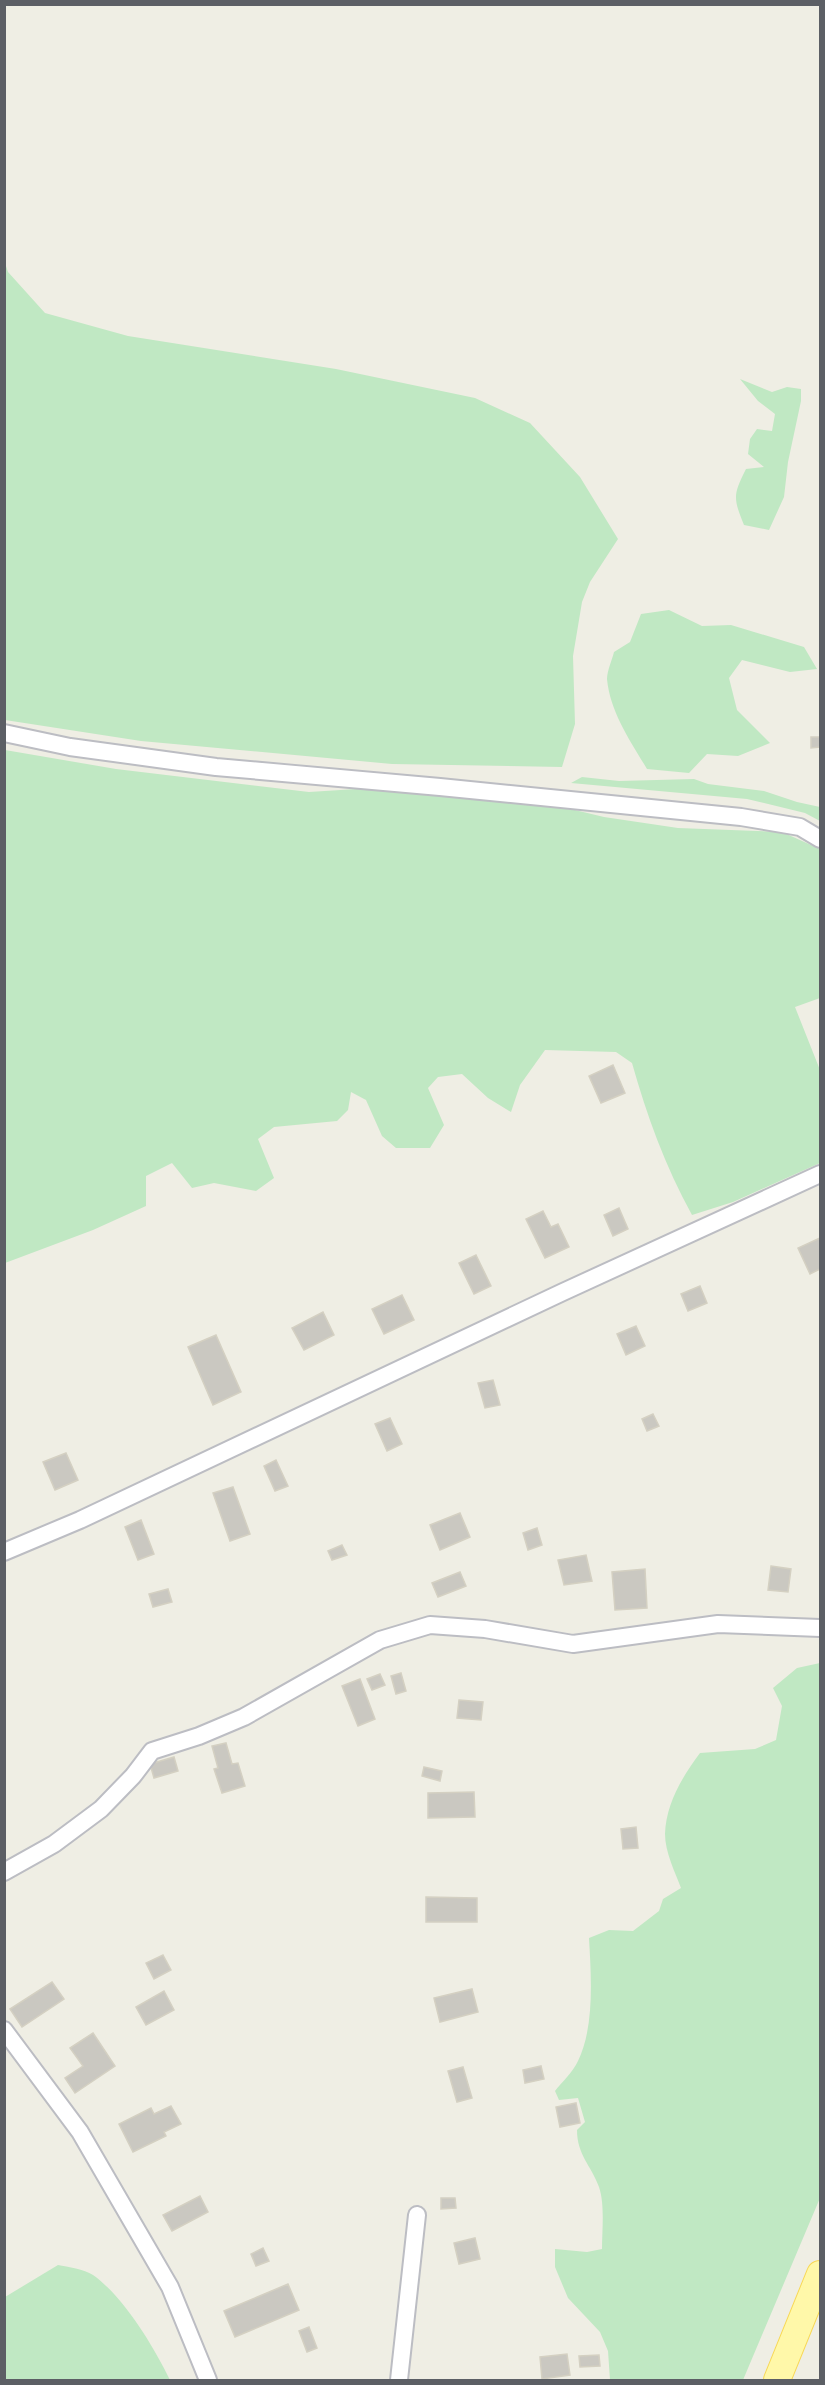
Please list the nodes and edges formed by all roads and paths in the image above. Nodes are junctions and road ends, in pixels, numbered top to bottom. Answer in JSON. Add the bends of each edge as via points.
{"nodes":[{"id":1,"x":4,"y":733,"type":"edge"},
{"id":2,"x":820,"y":839,"type":"edge"},
{"id":3,"x":820,"y":1174,"type":"edge"},
{"id":4,"x":4,"y":1552,"type":"edge"},
{"id":5,"x":820,"y":1628,"type":"edge"},
{"id":6,"x":4,"y":1872,"type":"edge"},
{"id":7,"x":4,"y":2030,"type":"edge"},
{"id":8,"x":417,"y":2215,"type":"dead end"},
{"id":9,"x":820,"y":2274,"type":"edge"},
{"id":10,"x":208,"y":2380,"type":"edge"},
{"id":11,"x":399,"y":2380,"type":"edge"},
{"id":12,"x":777,"y":2380,"type":"edge"}],
"edges":[{"from":1,"to":2,"type":"street","via":[[70,747],[216,768],[741,817],[800,827]]},
{"from":3,"to":4,"type":"street"},
{"from":5,"to":6,"type":"street","via":[[718,1624],[573,1644],[485,1629],[430,1625],[380,1640],[244,1717],[152,1751],[101,1809],[54,1844]]},
{"from":7,"to":10,"type":"street","via":[[80,2132],[170,2287]]},
{"from":8,"to":11,"type":"street"},
{"from":9,"to":12,"type":"main road"}]}
